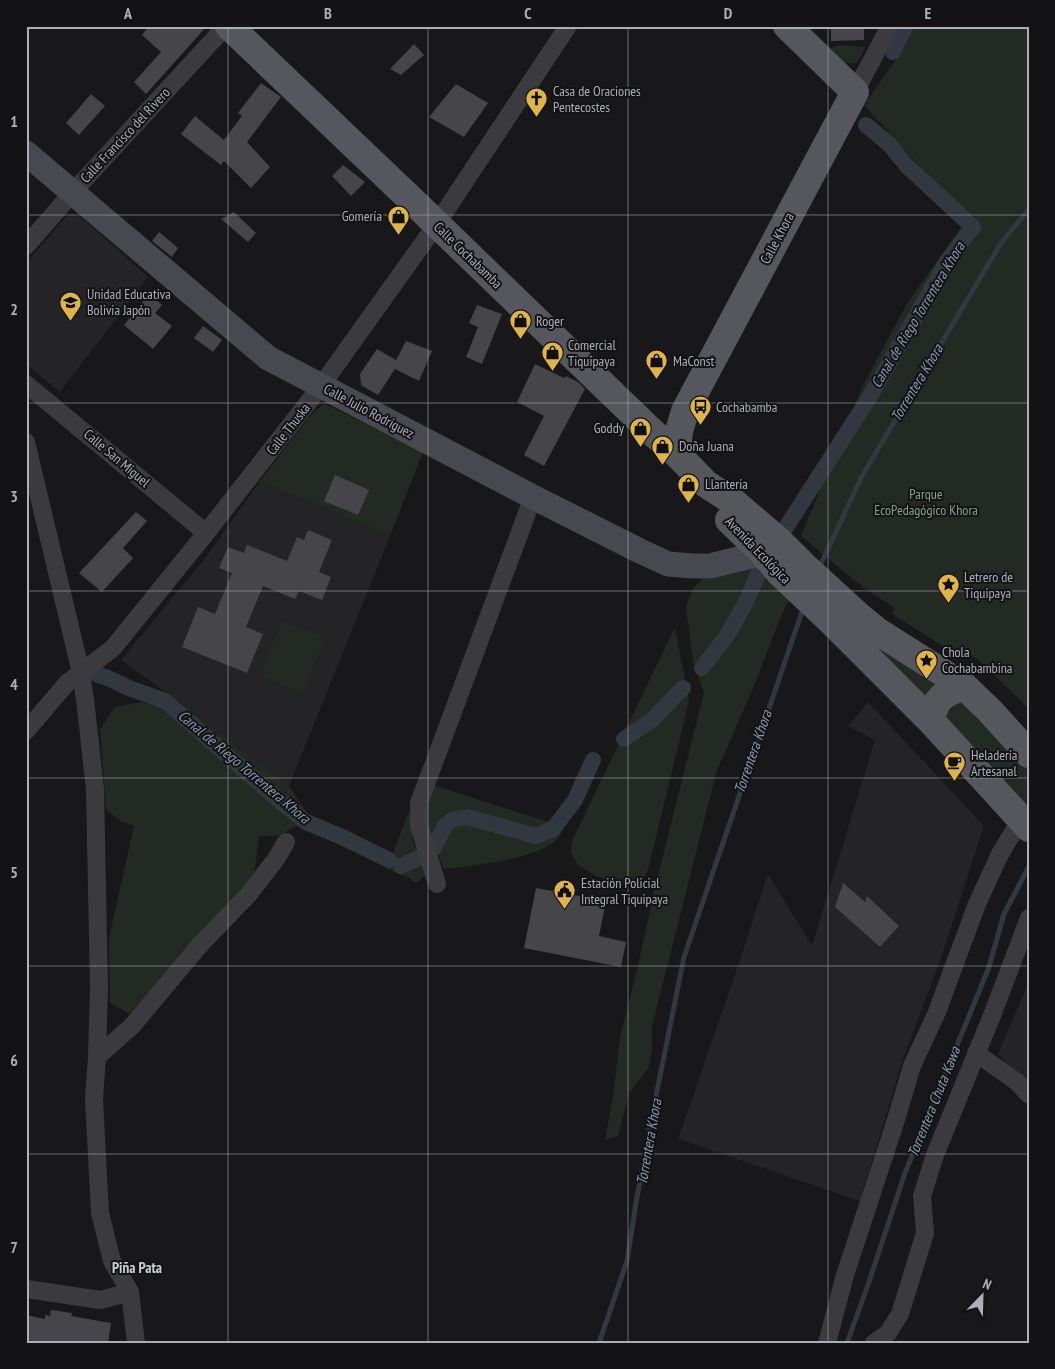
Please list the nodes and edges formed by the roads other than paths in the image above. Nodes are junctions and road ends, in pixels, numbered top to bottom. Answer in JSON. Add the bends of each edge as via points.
{"nodes":[{"id":1,"x":228,"y":26,"type":"edge"},
{"id":2,"x":568,"y":26,"type":"edge"},
{"id":3,"x":787,"y":26,"type":"edge"},
{"id":4,"x":890,"y":26,"type":"edge"},
{"id":5,"x":855,"y":92,"type":"junction"},
{"id":6,"x":26,"y":152,"type":"edge"},
{"id":7,"x":73,"y":192,"type":"junction"},
{"id":8,"x":436,"y":225,"type":"junction"},
{"id":9,"x":26,"y":246,"type":"edge"},
{"id":10,"x":26,"y":384,"type":"edge"},
{"id":11,"x":321,"y":386,"type":"junction"},
{"id":12,"x":27,"y":449,"type":"edge"},
{"id":13,"x":677,"y":454,"type":"junction"},
{"id":14,"x":706,"y":484,"type":"junction"},
{"id":15,"x":533,"y":497,"type":"junction"},
{"id":16,"x":206,"y":533,"type":"junction"},
{"id":17,"x":763,"y":553,"type":"junction"},
{"id":18,"x":797,"y":569,"type":"junction"},
{"id":19,"x":836,"y":611,"type":"junction"},
{"id":20,"x":80,"y":673,"type":"junction"},
{"id":21,"x":964,"y":686,"type":"junction"},
{"id":22,"x":930,"y":720,"type":"junction"},
{"id":23,"x":26,"y":731,"type":"edge"},
{"id":24,"x":1029,"y":754,"type":"edge"},
{"id":25,"x":1025,"y":824,"type":"edge"},
{"id":26,"x":286,"y":842,"type":"dead end"},
{"id":27,"x":437,"y":884,"type":"dead end"},
{"id":28,"x":1029,"y":918,"type":"edge"},
{"id":29,"x":976,"y":1053,"type":"junction"},
{"id":30,"x":97,"y":1057,"type":"junction"},
{"id":31,"x":1029,"y":1095,"type":"edge"},
{"id":32,"x":26,"y":1289,"type":"edge"},
{"id":33,"x":130,"y":1292,"type":"junction"},
{"id":34,"x":136,"y":1343,"type":"edge"},
{"id":35,"x":828,"y":1343,"type":"edge"},
{"id":36,"x":874,"y":1343,"type":"edge"}],
"edges":[{"from":1,"to":7,"type":"street","name":"Calle Francisco del Rivero"},
{"from":1,"to":8,"type":"main road","name":"Calle Cochabamba"},
{"from":2,"to":8,"type":"street","name":"Calle Thuska"},
{"from":3,"to":5,"type":"main road"},
{"from":4,"to":5,"type":"street","name":"Calle Khora"},
{"from":5,"to":13,"type":"main road","name":"Calle Khora","via":[[685,411]]},
{"from":6,"to":7,"type":"main road","name":"Calle Julio Rodriguez"},
{"from":7,"to":9,"type":"street","name":"Calle Francisco del Rivero"},
{"from":7,"to":11,"type":"main road","name":"Calle Julio Rodriguez","via":[[268,358]]},
{"from":8,"to":11,"type":"street","name":"Calle Thuska"},
{"from":8,"to":13,"type":"main road","name":"Calle Cochabamba"},
{"from":10,"to":16,"type":"street","name":"Calle San Miguel"},
{"from":11,"to":15,"type":"main road","name":"Calle Julio Rodriguez"},
{"from":11,"to":16,"type":"street","name":"Calle Thuska"},
{"from":12,"to":20,"type":"street"},
{"from":13,"to":14,"type":"main road","name":"Calle Cochabamba"},
{"from":14,"to":17,"type":"main road","name":"Avenida Ecológica","via":[[722,513]]},
{"from":14,"to":18,"type":"main road","name":"Avenida Ecológica","via":[[779,541]]},
{"from":15,"to":17,"type":"main road","name":"Calle Julio Rodriguez","via":[[668,564],[710,566]]},
{"from":15,"to":27,"type":"street","via":[[419,803],[419,826]]},
{"from":16,"to":20,"type":"street","name":"Calle Thuska","via":[[113,648]]},
{"from":17,"to":18,"type":"main road"},
{"from":18,"to":19,"type":"main road","name":"Avenida Ecológica"},
{"from":19,"to":21,"type":"main road","name":"Avenida Ecológica","via":[[860,617]]},
{"from":19,"to":22,"type":"main road","name":"Avenida Ecológica"},
{"from":20,"to":23,"type":"street","name":"Calle Thuska","via":[[67,683]]},
{"from":20,"to":30,"type":"street","via":[[95,788],[99,987]]},
{"from":21,"to":22,"type":"main road","via":[[940,698]]},
{"from":21,"to":24,"type":"main road","name":"Avenida Ecológica"},
{"from":22,"to":25,"type":"main road","name":"Avenida Ecológica"},
{"from":25,"to":35,"type":"street","via":[[1000,854],[977,904],[938,1012],[912,1066],[845,1275]]},
{"from":26,"to":30,"type":"street","via":[[249,894],[132,1026]]},
{"from":28,"to":29,"type":"street"},
{"from":29,"to":31,"type":"street","via":[[1017,1082]]},
{"from":29,"to":36,"type":"street","via":[[922,1196],[925,1233],[900,1314],[888,1333]]},
{"from":30,"to":33,"type":"street","via":[[94,1099],[100,1213],[112,1261]]},
{"from":32,"to":33,"type":"street","via":[[101,1300]]},
{"from":33,"to":34,"type":"street"}]}
